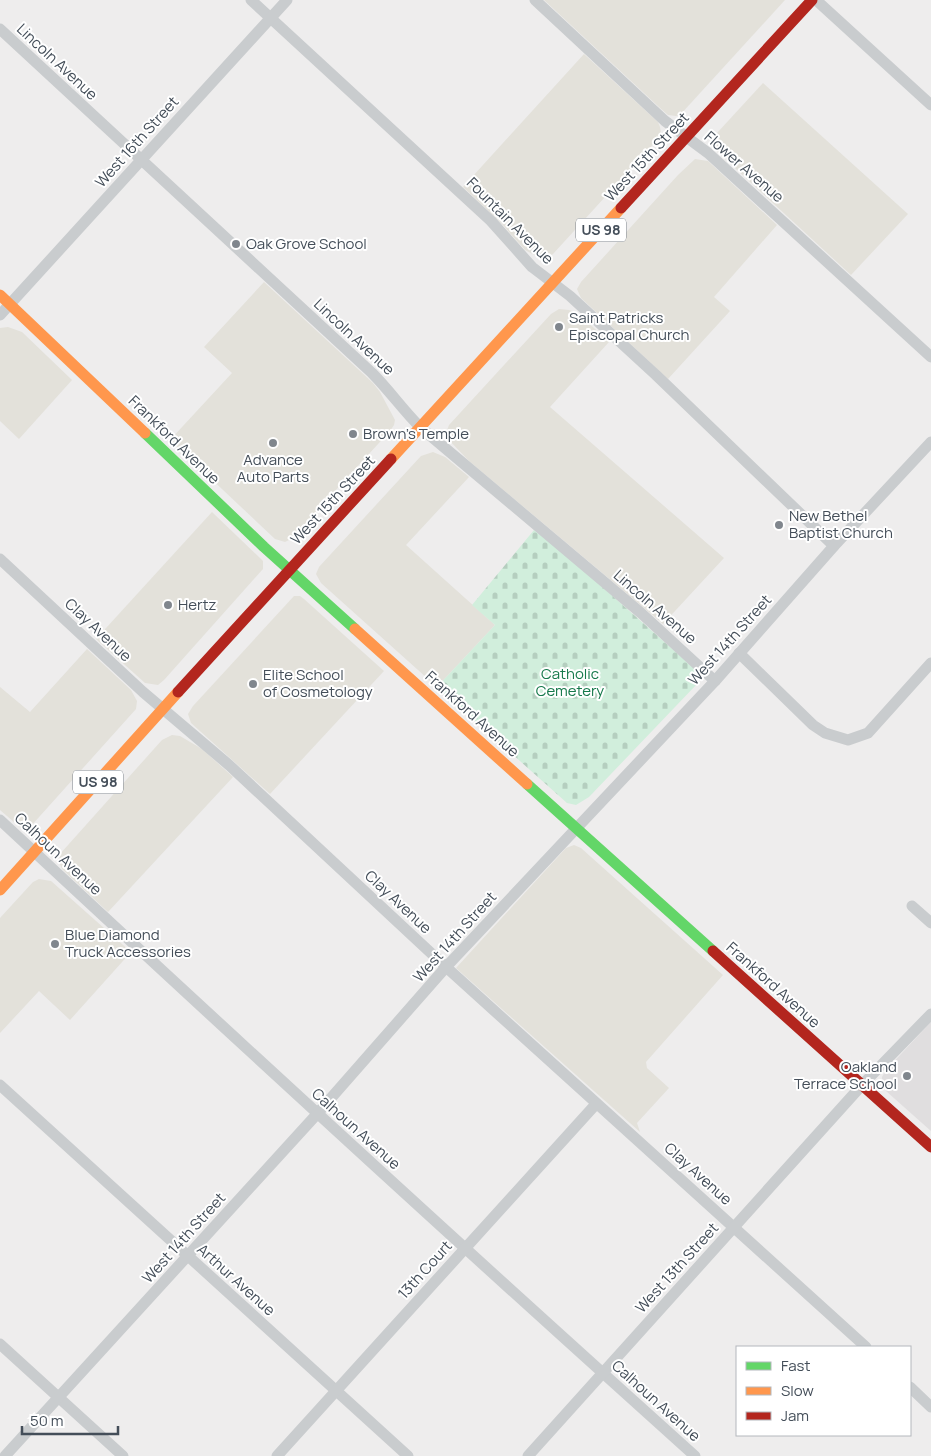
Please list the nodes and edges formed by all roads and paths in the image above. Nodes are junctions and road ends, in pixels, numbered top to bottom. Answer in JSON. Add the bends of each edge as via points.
{"nodes":[{"id":1,"x":251,"y":0,"type":"edge"},
{"id":2,"x":287,"y":0,"type":"edge"},
{"id":3,"x":535,"y":0,"type":"edge"},
{"id":4,"x":812,"y":0,"type":"edge"},
{"id":5,"x":816,"y":0,"type":"edge"},
{"id":6,"x":270,"y":18,"type":"junction"},
{"id":7,"x":0,"y":29,"type":"edge"},
{"id":8,"x":931,"y":105,"type":"edge"},
{"id":9,"x":686,"y":137,"type":"junction"},
{"id":10,"x":140,"y":160,"type":"junction"},
{"id":11,"x":552,"y":283,"type":"junction"},
{"id":12,"x":0,"y":295,"type":"edge"},
{"id":13,"x":10,"y":304,"type":"junction"},
{"id":14,"x":0,"y":315,"type":"edge"},
{"id":15,"x":931,"y":357,"type":"edge"},
{"id":16,"x":420,"y":428,"type":"junction"},
{"id":17,"x":931,"y":442,"type":"edge"},
{"id":18,"x":834,"y":546,"type":"junction"},
{"id":19,"x":0,"y":559,"type":"edge"},
{"id":20,"x":289,"y":570,"type":"junction"},
{"id":21,"x":739,"y":653,"type":"junction"},
{"id":22,"x":931,"y":663,"type":"edge"},
{"id":23,"x":715,"y":681,"type":"junction"},
{"id":24,"x":164,"y":710,"type":"junction"},
{"id":25,"x":0,"y":820,"type":"edge"},
{"id":26,"x":576,"y":828,"type":"junction"},
{"id":27,"x":34,"y":853,"type":"junction"},
{"id":28,"x":0,"y":890,"type":"edge"},
{"id":29,"x":912,"y":906,"type":"dead end"},
{"id":30,"x":931,"y":924,"type":"edge"},
{"id":31,"x":446,"y":968,"type":"junction"},
{"id":32,"x":931,"y":1014,"type":"edge"},
{"id":33,"x":0,"y":1085,"type":"edge"},
{"id":34,"x":862,"y":1085,"type":"junction"},
{"id":35,"x":596,"y":1104,"type":"junction"},
{"id":36,"x":317,"y":1114,"type":"junction"},
{"id":37,"x":931,"y":1147,"type":"edge"},
{"id":38,"x":734,"y":1227,"type":"junction"},
{"id":39,"x":465,"y":1248,"type":"junction"},
{"id":40,"x":188,"y":1257,"type":"junction"},
{"id":41,"x":0,"y":1344,"type":"edge"},
{"id":42,"x":865,"y":1346,"type":"edge"},
{"id":43,"x":603,"y":1373,"type":"junction"},
{"id":44,"x":911,"y":1389,"type":"edge"},
{"id":45,"x":336,"y":1391,"type":"junction"},
{"id":46,"x":59,"y":1397,"type":"junction"},
{"id":47,"x":931,"y":1407,"type":"edge"},
{"id":48,"x":5,"y":1456,"type":"edge"},
{"id":49,"x":123,"y":1456,"type":"edge"},
{"id":50,"x":277,"y":1456,"type":"edge"},
{"id":51,"x":408,"y":1456,"type":"edge"},
{"id":52,"x":528,"y":1456,"type":"edge"},
{"id":53,"x":695,"y":1456,"type":"edge"}],
"edges":[{"from":1,"to":6,"type":"street","name":"Fountain Avenue"},
{"from":2,"to":6,"type":"street","name":"West 16th Street"},
{"from":3,"to":9,"type":"street","name":"Flower Avenue"},
{"from":4,"to":9,"type":"main road","name":"West 15th Street","number":"US 98"},
{"from":5,"to":8,"type":"street"},
{"from":6,"to":10,"type":"street","name":"West 16th Street"},
{"from":6,"to":11,"type":"street","name":"Fountain Avenue","via":[[491,221],[532,267]]},
{"from":7,"to":10,"type":"street","name":"Lincoln Avenue"},
{"from":9,"to":11,"type":"main road","name":"West 15th Street","number":"US 98"},
{"from":9,"to":15,"type":"street","name":"Flower Avenue","via":[[708,153]]},
{"from":10,"to":13,"type":"street","name":"West 16th Street"},
{"from":10,"to":16,"type":"street","name":"Lincoln Avenue","via":[[372,373]]},
{"from":11,"to":16,"type":"main road","name":"West 15th Street","number":"US 98"},
{"from":11,"to":18,"type":"street","name":"Fountain Avenue","via":[[656,375]]},
{"from":12,"to":13,"type":"main road","name":"Frankford Avenue"},
{"from":13,"to":14,"type":"street","name":"West 16th Street"},
{"from":13,"to":20,"type":"main road","name":"Frankford Avenue"},
{"from":16,"to":20,"type":"main road","name":"West 15th Street","number":"US 98"},
{"from":16,"to":23,"type":"street","name":"Lincoln Avenue","via":[[641,613]]},
{"from":17,"to":18,"type":"street","name":"West 14th Street"},
{"from":18,"to":21,"type":"street","name":"West 14th Street"},
{"from":19,"to":24,"type":"street","name":"Clay Avenue"},
{"from":20,"to":24,"type":"main road","name":"West 15th Street","number":"US 98"},
{"from":20,"to":26,"type":"main road","name":"Frankford Avenue"},
{"from":21,"to":22,"type":"street","via":[[813,725],[825,733],[848,740],[868,733]]},
{"from":21,"to":23,"type":"street","name":"West 14th Street"},
{"from":23,"to":26,"type":"street","name":"West 14th Street"},
{"from":24,"to":27,"type":"main road","name":"West 15th Street","number":"US 98"},
{"from":24,"to":31,"type":"street","name":"Clay Avenue","via":[[228,765]]},
{"from":25,"to":27,"type":"street","name":"Calhoun Avenue"},
{"from":26,"to":31,"type":"street","name":"West 14th Street"},
{"from":26,"to":34,"type":"main road","name":"Frankford Avenue"},
{"from":27,"to":28,"type":"main road","name":"West 15th Street","number":"US 98"},
{"from":27,"to":36,"type":"street","name":"Calhoun Avenue"},
{"from":29,"to":30,"type":"street"},
{"from":31,"to":35,"type":"street","name":"Clay Avenue"},
{"from":31,"to":36,"type":"street","name":"West 14th Street"},
{"from":32,"to":34,"type":"street","name":"West 13th Street"},
{"from":33,"to":40,"type":"street","name":"Arthur Avenue"},
{"from":34,"to":37,"type":"main road","name":"Frankford Avenue"},
{"from":34,"to":38,"type":"street","name":"West 13th Street"},
{"from":35,"to":38,"type":"street","name":"Clay Avenue"},
{"from":35,"to":39,"type":"street","name":"13th Court"},
{"from":36,"to":39,"type":"street","name":"Calhoun Avenue"},
{"from":36,"to":40,"type":"street","name":"West 14th Street"},
{"from":38,"to":42,"type":"street","name":"Clay Avenue"},
{"from":38,"to":43,"type":"street","name":"West 13th Street"},
{"from":39,"to":43,"type":"street","name":"Calhoun Avenue"},
{"from":39,"to":45,"type":"street","name":"13th Court"},
{"from":40,"to":45,"type":"street","name":"Arthur Avenue"},
{"from":40,"to":46,"type":"street","name":"West 14th Street"},
{"from":41,"to":46,"type":"street"},
{"from":43,"to":52,"type":"street","name":"West 13th Street"},
{"from":43,"to":53,"type":"street","name":"Calhoun Avenue"},
{"from":44,"to":47,"type":"street"},
{"from":45,"to":50,"type":"street","name":"13th Court"},
{"from":45,"to":51,"type":"street","name":"Arthur Avenue"},
{"from":46,"to":48,"type":"street","name":"West 14th Street"},
{"from":46,"to":49,"type":"street"}]}
